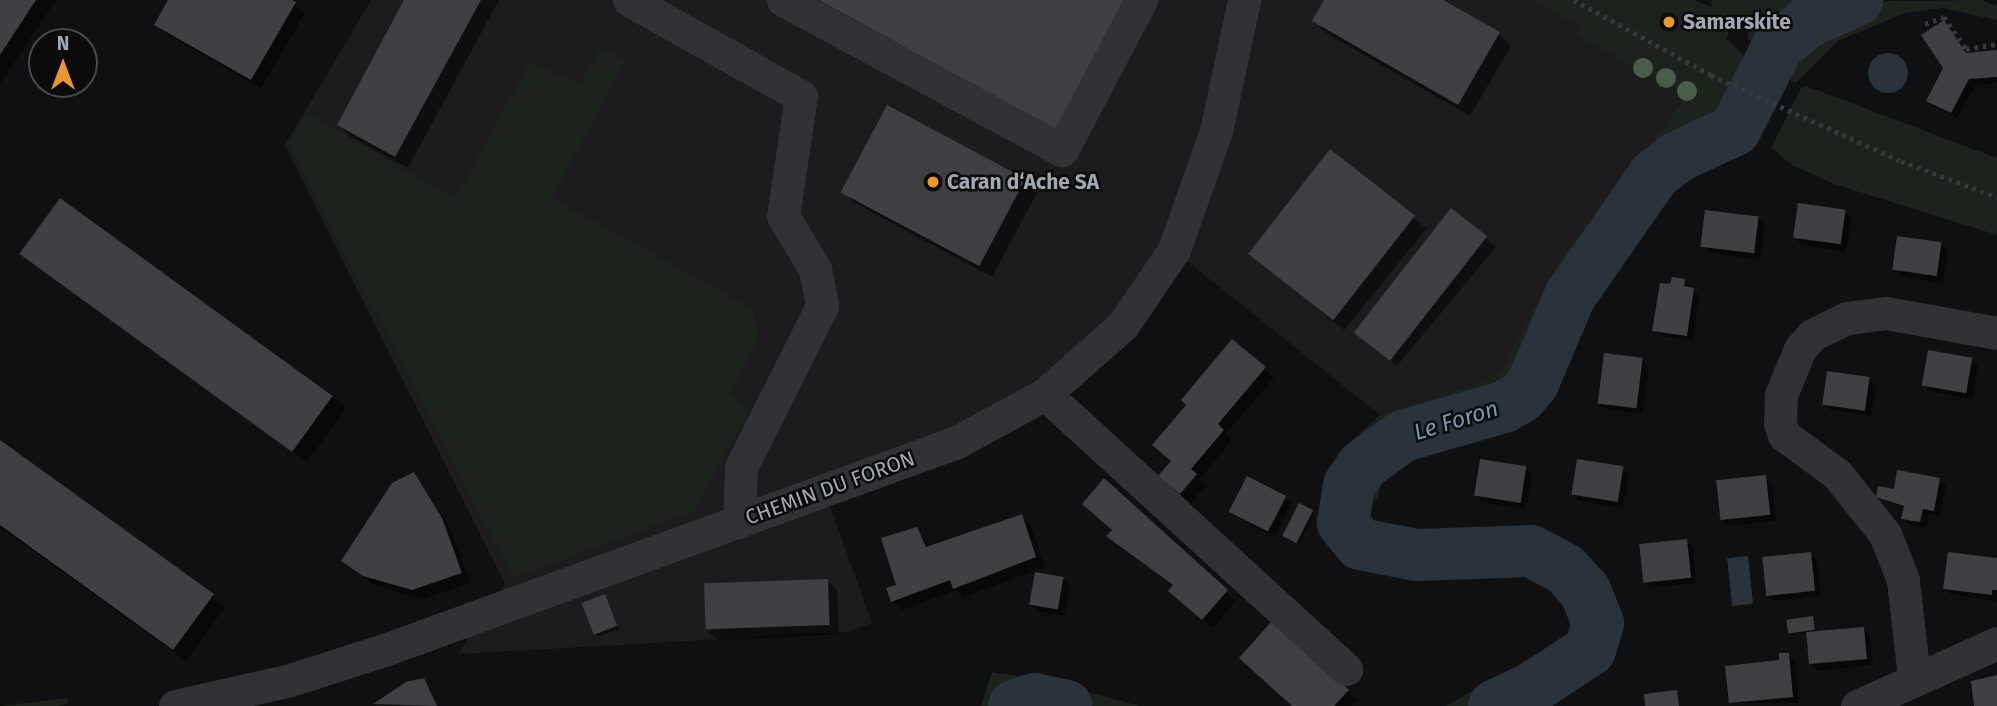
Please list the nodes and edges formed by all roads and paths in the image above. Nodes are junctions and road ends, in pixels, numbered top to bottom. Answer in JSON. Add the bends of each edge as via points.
{"nodes":[{"id":1,"x":783,"y":0,"type":"edge"},
{"id":2,"x":1141,"y":0,"type":"edge"},
{"id":3,"x":1244,"y":0,"type":"edge"},
{"id":4,"x":1574,"y":0,"type":"edge"},
{"id":5,"x":638,"y":2,"type":"edge"},
{"id":6,"x":1925,"y":24,"type":"dead end"},
{"id":7,"x":1997,"y":44,"type":"edge"},
{"id":8,"x":1997,"y":197,"type":"edge"},
{"id":9,"x":1997,"y":333,"type":"edge"},
{"id":10,"x":1045,"y":394,"type":"junction"},
{"id":11,"x":739,"y":522,"type":"junction"},
{"id":12,"x":1997,"y":643,"type":"edge"},
{"id":13,"x":1346,"y":669,"type":"dead end"},
{"id":14,"x":1914,"y":677,"type":"junction"},
{"id":15,"x":175,"y":706,"type":"edge"},
{"id":16,"x":1857,"y":706,"type":"edge"}],
"edges":[{"from":1,"to":2,"type":"street","via":[[1062,150]]},
{"from":3,"to":10,"type":"street","name":"CHEMIN DU FORON","via":[[1216,131],[1174,250],[1123,325]]},
{"from":4,"to":8,"type":"path","via":[[1788,111],[1901,162]]},
{"from":5,"to":11,"type":"street","via":[[801,96],[783,216],[815,269],[822,306],[741,467]]},
{"from":6,"to":7,"type":"path","via":[[1944,17],[1966,48]]},
{"from":9,"to":14,"type":"street","via":[[1886,313],[1847,318],[1812,335],[1800,349],[1782,396],[1784,435],[1837,474],[1885,534],[1903,580]]},
{"from":10,"to":11,"type":"street","name":"CHEMIN DU FORON","via":[[957,442]]},
{"from":10,"to":13,"type":"street"},
{"from":11,"to":15,"type":"street","name":"CHEMIN DU FORON","via":[[334,668]]},
{"from":12,"to":14,"type":"street"},
{"from":14,"to":16,"type":"street"}]}
